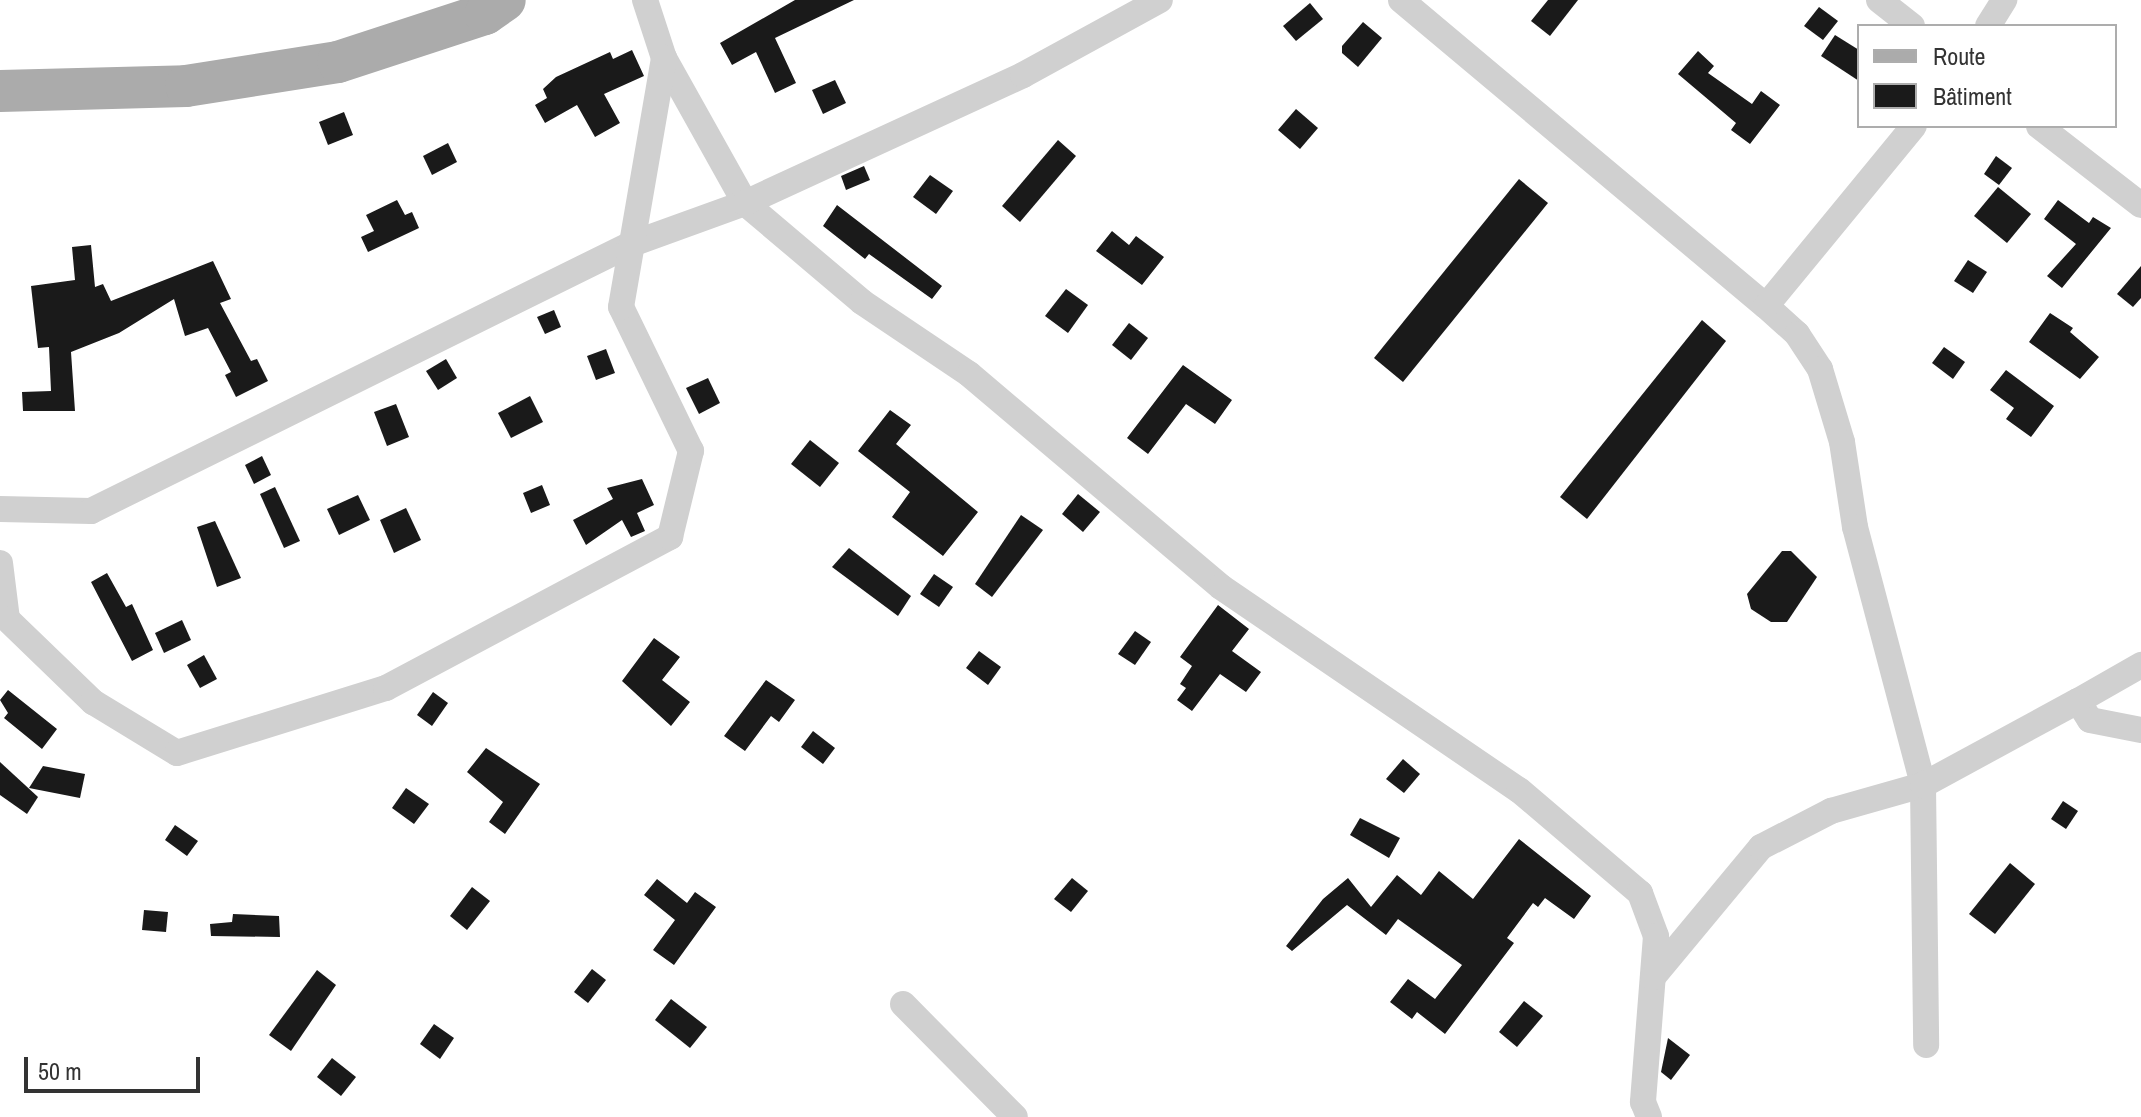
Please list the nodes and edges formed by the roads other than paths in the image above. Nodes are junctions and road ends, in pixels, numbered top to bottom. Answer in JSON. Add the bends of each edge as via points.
{"nodes":[{"id":1,"x":505,"y":0,"type":"edge"},
{"id":2,"x":645,"y":0,"type":"edge"},
{"id":3,"x":1160,"y":0,"type":"edge"},
{"id":4,"x":1401,"y":0,"type":"edge"},
{"id":5,"x":1879,"y":0,"type":"edge"},
{"id":6,"x":2004,"y":0,"type":"edge"},
{"id":7,"x":1909,"y":24,"type":"edge"},
{"id":8,"x":1989,"y":24,"type":"edge"},
{"id":9,"x":664,"y":58,"type":"junction"},
{"id":10,"x":0,"y":91,"type":"edge"},
{"id":11,"x":1912,"y":128,"type":"edge"},
{"id":12,"x":2042,"y":128,"type":"edge"},
{"id":13,"x":745,"y":203,"type":"junction"},
{"id":14,"x":2141,"y":205,"type":"edge"},
{"id":15,"x":629,"y":245,"type":"junction"},
{"id":16,"x":1766,"y":306,"type":"junction"},
{"id":17,"x":0,"y":509,"type":"edge"},
{"id":18,"x":0,"y":563,"type":"edge"},
{"id":19,"x":2141,"y":665,"type":"edge"},
{"id":20,"x":2078,"y":701,"type":"junction"},
{"id":21,"x":2141,"y":730,"type":"edge"},
{"id":22,"x":1923,"y":785,"type":"junction"},
{"id":23,"x":1653,"y":977,"type":"junction"},
{"id":24,"x":903,"y":1004,"type":"dead end"},
{"id":25,"x":1926,"y":1045,"type":"dead end"},
{"id":26,"x":1015,"y":1117,"type":"edge"},
{"id":27,"x":1649,"y":1117,"type":"edge"}],
"edges":[{"from":1,"to":10,"type":"main road","via":[[485,14],[338,62],[186,86]]},
{"from":2,"to":9,"type":"street"},
{"from":3,"to":13,"type":"street","via":[[1023,75]]},
{"from":4,"to":16,"type":"street"},
{"from":5,"to":7,"type":"street"},
{"from":6,"to":8,"type":"street"},
{"from":9,"to":13,"type":"street"},
{"from":9,"to":15,"type":"street"},
{"from":11,"to":16,"type":"street"},
{"from":12,"to":14,"type":"street"},
{"from":13,"to":15,"type":"street"},
{"from":13,"to":23,"type":"street","via":[[862,302],[969,374],[1221,587],[1519,790],[1640,893],[1656,936]]},
{"from":15,"to":17,"type":"street","via":[[91,511]]},
{"from":15,"to":18,"type":"street","via":[[621,307],[691,451],[670,537],[386,688],[177,753],[93,702],[7,619]]},
{"from":16,"to":22,"type":"street","via":[[1797,334],[1820,369]]},
{"from":19,"to":20,"type":"street"},
{"from":20,"to":21,"type":"street","via":[[2090,720]]},
{"from":20,"to":22,"type":"street"},
{"from":22,"to":23,"type":"street","via":[[1831,811],[1761,847]]},
{"from":22,"to":25,"type":"street"},
{"from":23,"to":27,"type":"street","via":[[1643,1102]]},
{"from":24,"to":26,"type":"street"}]}
